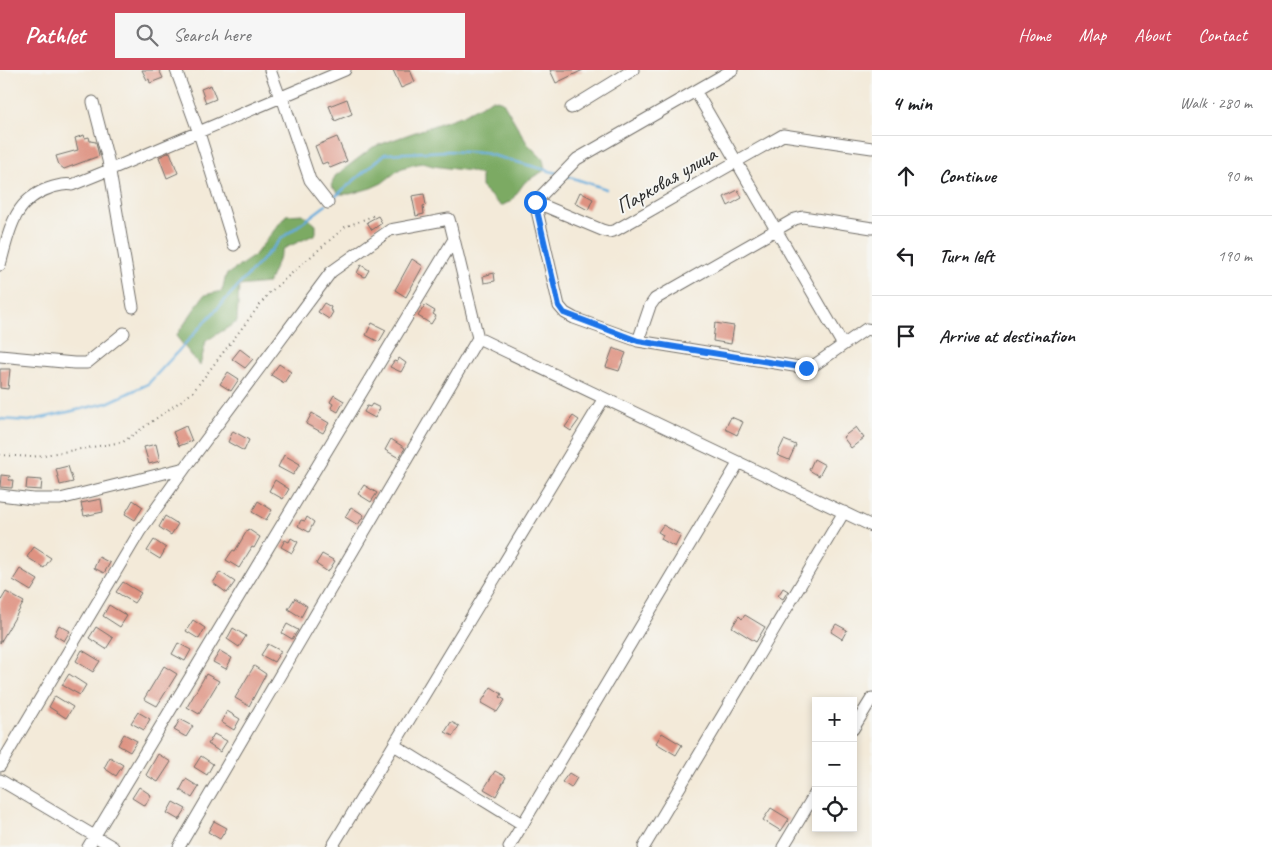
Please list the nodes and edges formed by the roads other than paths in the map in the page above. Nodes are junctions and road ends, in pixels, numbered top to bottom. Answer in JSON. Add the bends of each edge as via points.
{"nodes":[{"id":1,"x":176,"y":70,"type":"edge"},
{"id":2,"x":270,"y":70,"type":"edge"},
{"id":3,"x":345,"y":70,"type":"edge"},
{"id":4,"x":633,"y":70,"type":"edge"},
{"id":5,"x":732,"y":70,"type":"edge"},
{"id":6,"x":696,"y":92,"type":"junction"},
{"id":7,"x":282,"y":97,"type":"junction"},
{"id":8,"x":93,"y":102,"type":"dead end"},
{"id":9,"x":571,"y":108,"type":"dead end"},
{"id":10,"x":199,"y":133,"type":"junction"},
{"id":11,"x":872,"y":148,"type":"edge"},
{"id":12,"x":736,"y":162,"type":"junction"},
{"id":13,"x":109,"y":170,"type":"junction"},
{"id":14,"x":535,"y":202,"type":"junction"},
{"id":15,"x":328,"y":203,"type":"dead end"},
{"id":16,"x":872,"y":228,"type":"edge"},
{"id":17,"x":777,"y":229,"type":"junction"},
{"id":18,"x":454,"y":239,"type":"junction"},
{"id":19,"x":234,"y":245,"type":"dead end"},
{"id":20,"x":0,"y":265,"type":"edge"},
{"id":21,"x":133,"y":307,"type":"dead end"},
{"id":22,"x":872,"y":330,"type":"edge"},
{"id":23,"x":124,"y":333,"type":"dead end"},
{"id":24,"x":478,"y":338,"type":"junction"},
{"id":25,"x":638,"y":341,"type":"junction"},
{"id":26,"x":843,"y":345,"type":"junction"},
{"id":27,"x":0,"y":356,"type":"edge"},
{"id":28,"x":604,"y":398,"type":"junction"},
{"id":29,"x":739,"y":462,"type":"junction"},
{"id":30,"x":185,"y":468,"type":"junction"},
{"id":31,"x":0,"y":495,"type":"edge"},
{"id":32,"x":844,"y":512,"type":"junction"},
{"id":33,"x":872,"y":526,"type":"edge"},
{"id":34,"x":872,"y":698,"type":"edge"},
{"id":35,"x":857,"y":723,"type":"edge"},
{"id":36,"x":394,"y":745,"type":"junction"},
{"id":37,"x":0,"y":766,"type":"edge"},
{"id":38,"x":0,"y":780,"type":"edge"},
{"id":39,"x":812,"y":799,"type":"edge"},
{"id":40,"x":522,"y":824,"type":"junction"},
{"id":41,"x":95,"y":836,"type":"junction"},
{"id":42,"x":88,"y":847,"type":"edge"},
{"id":43,"x":113,"y":847,"type":"edge"},
{"id":44,"x":179,"y":847,"type":"edge"},
{"id":45,"x":332,"y":847,"type":"edge"},
{"id":46,"x":509,"y":847,"type":"edge"},
{"id":47,"x":644,"y":847,"type":"edge"},
{"id":48,"x":783,"y":847,"type":"edge"}],
"edges":[{"from":1,"to":10,"type":"street"},
{"from":2,"to":7,"type":"street"},
{"from":3,"to":7,"type":"street"},
{"from":4,"to":9,"type":"street"},
{"from":5,"to":6,"type":"street"},
{"from":6,"to":12,"type":"street"},
{"from":6,"to":14,"type":"street","via":[[577,159]]},
{"from":7,"to":10,"type":"street"},
{"from":7,"to":15,"type":"street","via":[[310,180]]},
{"from":8,"to":13,"type":"street"},
{"from":10,"to":13,"type":"street"},
{"from":10,"to":19,"type":"street"},
{"from":11,"to":12,"type":"street","name":"Парковая улица","via":[[783,135]]},
{"from":12,"to":14,"type":"street","name":"Парковая улица","via":[[609,232]]},
{"from":12,"to":17,"type":"street"},
{"from":13,"to":20,"type":"street","via":[[72,185],[66,183],[41,191],[22,204],[9,230]]},
{"from":13,"to":21,"type":"street"},
{"from":14,"to":25,"type":"street","via":[[559,306],[564,313]]},
{"from":16,"to":17,"type":"street","via":[[803,217]]},
{"from":17,"to":25,"type":"street","via":[[655,299]]},
{"from":17,"to":26,"type":"street"},
{"from":18,"to":24,"type":"street"},
{"from":18,"to":30,"type":"street","via":[[449,219],[390,230],[331,272]]},
{"from":18,"to":41,"type":"street"},
{"from":22,"to":26,"type":"street","via":[[866,329]]},
{"from":23,"to":27,"type":"street","via":[[87,363]]},
{"from":24,"to":28,"type":"street"},
{"from":24,"to":44,"type":"street"},
{"from":25,"to":26,"type":"street","via":[[806,368]]},
{"from":28,"to":29,"type":"street"},
{"from":28,"to":36,"type":"street"},
{"from":29,"to":32,"type":"street"},
{"from":29,"to":40,"type":"street"},
{"from":30,"to":31,"type":"street","via":[[60,499]]},
{"from":30,"to":37,"type":"street","via":[[140,531]]},
{"from":32,"to":33,"type":"street"},
{"from":32,"to":47,"type":"street"},
{"from":34,"to":35,"type":"street"},
{"from":36,"to":40,"type":"street"},
{"from":36,"to":45,"type":"street"},
{"from":38,"to":41,"type":"street"},
{"from":39,"to":48,"type":"street"},
{"from":40,"to":46,"type":"street"},
{"from":41,"to":42,"type":"street"},
{"from":41,"to":43,"type":"street"}]}
